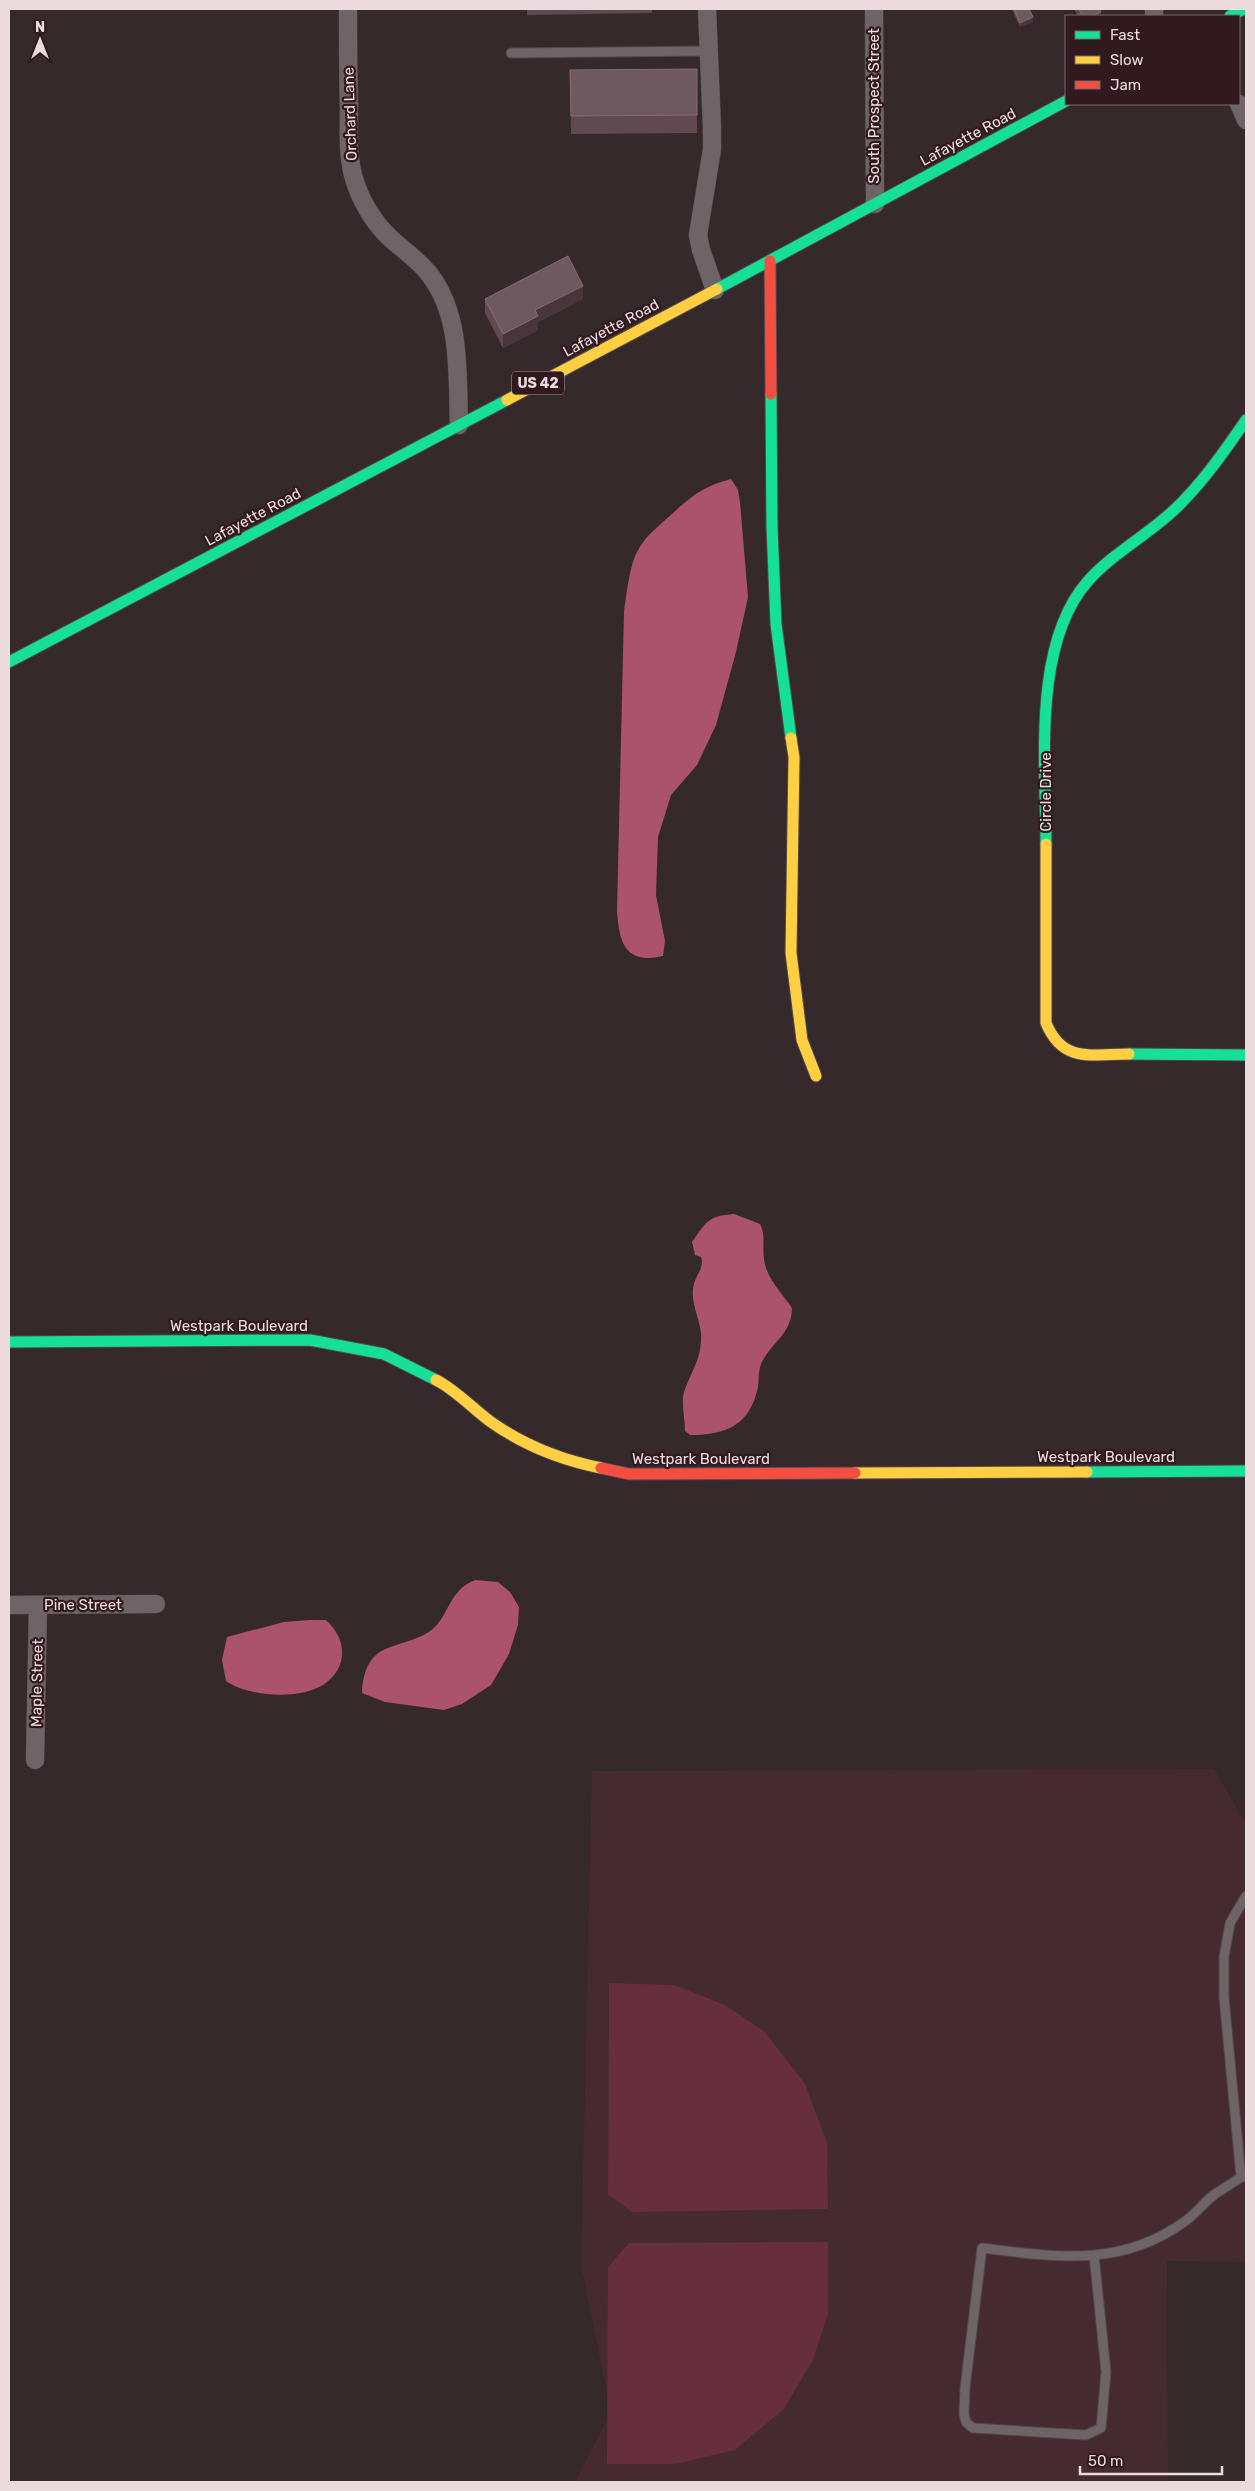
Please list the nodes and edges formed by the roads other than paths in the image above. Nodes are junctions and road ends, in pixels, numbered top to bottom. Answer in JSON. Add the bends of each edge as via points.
{"nodes":[{"id":1,"x":348,"y":9,"type":"edge"},
{"id":2,"x":707,"y":9,"type":"edge"},
{"id":3,"x":874,"y":9,"type":"edge"},
{"id":4,"x":1244,"y":9,"type":"edge"},
{"id":5,"x":1232,"y":15,"type":"edge"},
{"id":6,"x":708,"y":51,"type":"junction"},
{"id":7,"x":511,"y":53,"type":"dead end"},
{"id":8,"x":1065,"y":102,"type":"edge"},
{"id":9,"x":1239,"y":105,"type":"edge"},
{"id":10,"x":1246,"y":120,"type":"edge"},
{"id":11,"x":875,"y":204,"type":"junction"},
{"id":12,"x":770,"y":261,"type":"junction"},
{"id":13,"x":715,"y":290,"type":"junction"},
{"id":14,"x":1246,"y":420,"type":"edge"},
{"id":15,"x":459,"y":425,"type":"junction"},
{"id":16,"x":9,"y":662,"type":"edge"},
{"id":17,"x":1246,"y":1055,"type":"edge"},
{"id":18,"x":816,"y":1076,"type":"dead end"},
{"id":19,"x":9,"y":1342,"type":"edge"},
{"id":20,"x":1246,"y":1471,"type":"edge"},
{"id":21,"x":156,"y":1604,"type":"dead end"},
{"id":22,"x":9,"y":1605,"type":"edge"},
{"id":23,"x":38,"y":1605,"type":"junction"},
{"id":24,"x":35,"y":1760,"type":"dead end"},
{"id":25,"x":1246,"y":1896,"type":"edge"},
{"id":26,"x":1244,"y":2177,"type":"edge"},
{"id":27,"x":1094,"y":2256,"type":"junction"}],
"edges":[{"from":1,"to":15,"type":"street","name":"Orchard Lane","via":[[349,154],[355,182],[367,209],[382,230],[413,256],[431,276],[444,298],[452,320],[455,344]]},
{"from":2,"to":6,"type":"street"},
{"from":3,"to":11,"type":"street","name":"South Prospect Street"},
{"from":4,"to":5,"type":"street"},
{"from":6,"to":7,"type":"lane"},
{"from":6,"to":13,"type":"street","via":[[712,149],[698,235],[700,250]]},
{"from":8,"to":11,"type":"street","name":"Lafayette Road","number":"US 42"},
{"from":9,"to":10,"type":"street"},
{"from":11,"to":12,"type":"street","name":"Lafayette Road","number":"US 42"},
{"from":12,"to":13,"type":"street","name":"Lafayette Road","number":"US 42"},
{"from":12,"to":18,"type":"street","via":[[775,614],[794,757],[791,954],[802,1040]]},
{"from":13,"to":15,"type":"street","name":"Lafayette Road","number":"US 42"},
{"from":14,"to":17,"type":"street","name":"Circle Drive","via":[[1183,501],[1099,569],[1065,619],[1054,646],[1046,706],[1046,1023],[1051,1037],[1073,1054]]},
{"from":15,"to":16,"type":"street","name":"Lafayette Road","number":"US 42"},
{"from":19,"to":20,"type":"street","name":"Westpark Boulevard","via":[[310,1340],[384,1354],[440,1382],[493,1422],[529,1444],[566,1461],[629,1474]]},
{"from":21,"to":23,"type":"street","name":"Pine Street"},
{"from":22,"to":23,"type":"street","name":"Pine Street"},
{"from":23,"to":24,"type":"street","name":"Maple Street"},
{"from":25,"to":26,"type":"lane","via":[[1230,1923],[1224,1957],[1224,1997]]},
{"from":26,"to":27,"type":"lane","via":[[1215,2194],[1185,2222],[1148,2244],[1118,2254]]},
{"from":27,"to":27,"type":"lane","via":[[1035,2255],[982,2248],[965,2388],[964,2414],[966,2422],[973,2428],[1086,2435],[1101,2428],[1106,2372]]}]}
